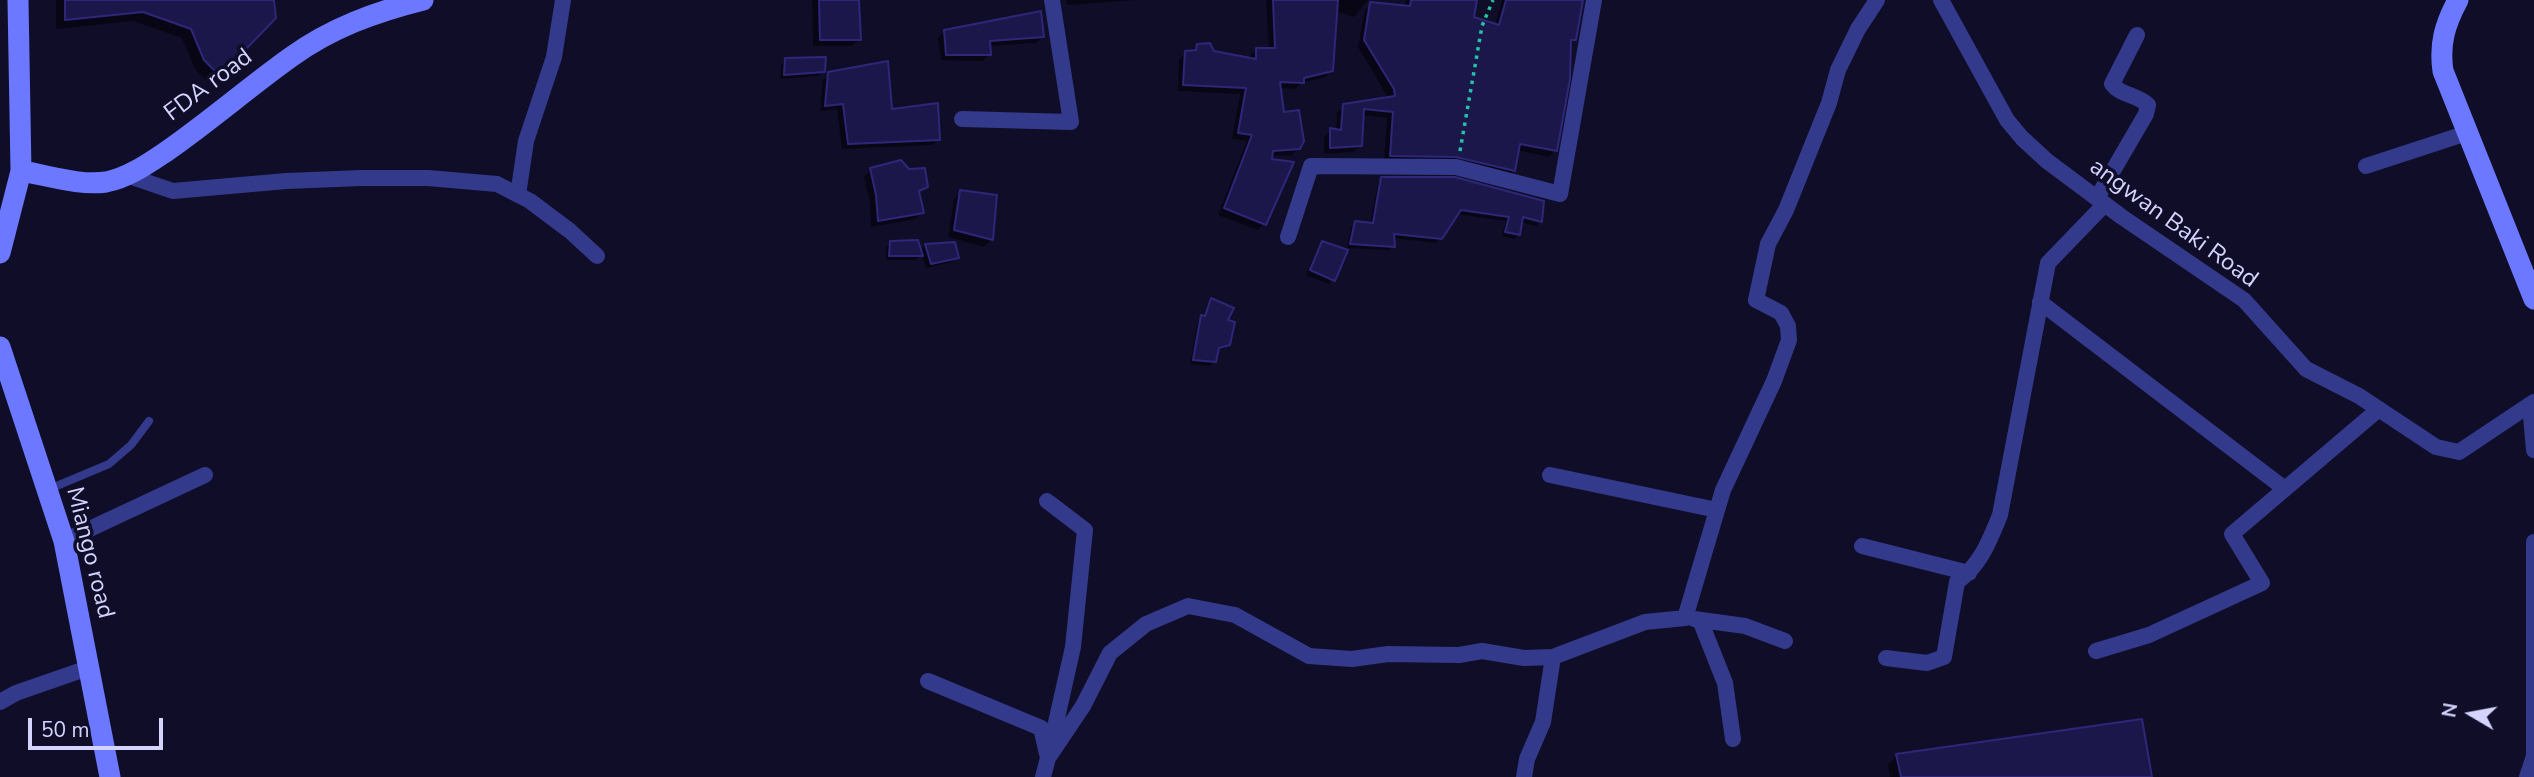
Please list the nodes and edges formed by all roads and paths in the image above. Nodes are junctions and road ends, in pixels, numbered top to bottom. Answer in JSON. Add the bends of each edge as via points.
{"nodes":[{"id":1,"x":18,"y":0,"type":"edge"},
{"id":2,"x":423,"y":0,"type":"edge"},
{"id":3,"x":563,"y":0,"type":"edge"},
{"id":4,"x":1052,"y":0,"type":"edge"},
{"id":5,"x":1493,"y":0,"type":"edge"},
{"id":6,"x":1594,"y":0,"type":"edge"},
{"id":7,"x":1877,"y":0,"type":"edge"},
{"id":8,"x":1941,"y":0,"type":"edge"},
{"id":9,"x":2458,"y":0,"type":"edge"},
{"id":10,"x":2137,"y":36,"type":"dead end"},
{"id":11,"x":962,"y":119,"type":"dead end"},
{"id":12,"x":2467,"y":133,"type":"junction"},
{"id":13,"x":2365,"y":166,"type":"dead end"},
{"id":14,"x":1456,"y":167,"type":"junction"},
{"id":15,"x":21,"y":171,"type":"junction"},
{"id":16,"x":126,"y":175,"type":"junction"},
{"id":17,"x":518,"y":195,"type":"junction"},
{"id":18,"x":2101,"y":201,"type":"junction"},
{"id":19,"x":1288,"y":237,"type":"dead end"},
{"id":20,"x":0,"y":253,"type":"edge"},
{"id":21,"x":597,"y":256,"type":"dead end"},
{"id":22,"x":2532,"y":290,"type":"edge"},
{"id":23,"x":2040,"y":302,"type":"junction"},
{"id":24,"x":0,"y":347,"type":"edge"},
{"id":25,"x":2532,"y":403,"type":"edge"},
{"id":26,"x":2379,"y":409,"type":"junction"},
{"id":27,"x":149,"y":421,"type":"dead end"},
{"id":28,"x":2534,"y":450,"type":"edge"},
{"id":29,"x":205,"y":475,"type":"dead end"},
{"id":30,"x":1550,"y":475,"type":"dead end"},
{"id":31,"x":2285,"y":489,"type":"junction"},
{"id":32,"x":47,"y":490,"type":"junction"},
{"id":33,"x":1047,"y":500,"type":"dead end"},
{"id":34,"x":1717,"y":510,"type":"junction"},
{"id":35,"x":64,"y":541,"type":"junction"},
{"id":36,"x":2534,"y":542,"type":"edge"},
{"id":37,"x":1862,"y":546,"type":"dead end"},
{"id":38,"x":1969,"y":573,"type":"junction"},
{"id":39,"x":1692,"y":619,"type":"junction"},
{"id":40,"x":1784,"y":640,"type":"dead end"},
{"id":41,"x":2096,"y":651,"type":"dead end"},
{"id":42,"x":1553,"y":657,"type":"junction"},
{"id":43,"x":1886,"y":658,"type":"dead end"},
{"id":44,"x":88,"y":668,"type":"junction"},
{"id":45,"x":928,"y":681,"type":"dead end"},
{"id":46,"x":0,"y":702,"type":"edge"},
{"id":47,"x":1733,"y":739,"type":"dead end"},
{"id":48,"x":2534,"y":756,"type":"edge"},
{"id":49,"x":1048,"y":758,"type":"junction"},
{"id":50,"x":110,"y":777,"type":"edge"},
{"id":51,"x":1043,"y":777,"type":"edge"},
{"id":52,"x":1524,"y":777,"type":"edge"},
{"id":53,"x":2514,"y":777,"type":"edge"},
{"id":54,"x":2527,"y":777,"type":"edge"}],
"edges":[{"from":1,"to":15,"type":"street"},
{"from":2,"to":16,"type":"street","name":"FDA road","via":[[363,17],[329,33],[196,131]]},
{"from":3,"to":17,"type":"street","via":[[554,57],[526,141]]},
{"from":4,"to":11,"type":"street","via":[[1071,122]]},
{"from":5,"to":14,"type":"path","via":[[1482,26]]},
{"from":6,"to":14,"type":"street","via":[[1560,194]]},
{"from":7,"to":34,"type":"street","via":[[1838,71],[1786,210],[1768,244],[1756,300],[1781,313],[1789,340]]},
{"from":8,"to":18,"type":"street","name":"angwan Baki Road","via":[[2007,120],[2047,161]]},
{"from":9,"to":12,"type":"street","via":[[2440,52]]},
{"from":10,"to":18,"type":"street","via":[[2112,84],[2148,104],[2146,114]]},
{"from":12,"to":13,"type":"street"},
{"from":12,"to":22,"type":"street"},
{"from":14,"to":19,"type":"street","via":[[1311,166]]},
{"from":15,"to":16,"type":"street","name":"FDA road","via":[[106,182]]},
{"from":15,"to":20,"type":"street"},
{"from":16,"to":17,"type":"street","via":[[173,191],[286,181],[428,178],[497,184]]},
{"from":17,"to":21,"type":"street"},
{"from":18,"to":23,"type":"street","via":[[2048,263]]},
{"from":18,"to":26,"type":"street","name":"angwan Baki Road","via":[[2244,300],[2306,369]]},
{"from":23,"to":31,"type":"street"},
{"from":23,"to":38,"type":"street","via":[[2000,515],[1985,553]]},
{"from":24,"to":32,"type":"street","name":"Miango road"},
{"from":25,"to":26,"type":"street","name":"angwan Baki Road","via":[[2459,452],[2437,447]]},
{"from":25,"to":28,"type":"street"},
{"from":26,"to":31,"type":"street"},
{"from":27,"to":32,"type":"lane","via":[[109,464]]},
{"from":29,"to":35,"type":"street"},
{"from":30,"to":34,"type":"street"},
{"from":31,"to":41,"type":"street","via":[[2232,534],[2262,583],[2149,635]]},
{"from":32,"to":35,"type":"street","name":"Miango road"},
{"from":33,"to":49,"type":"street","via":[[1085,530],[1073,647]]},
{"from":34,"to":39,"type":"street"},
{"from":35,"to":44,"type":"street","name":"Miango road"},
{"from":36,"to":48,"type":"street"},
{"from":37,"to":38,"type":"street"},
{"from":38,"to":43,"type":"street","via":[[1957,582],[1944,657],[1927,663]]},
{"from":39,"to":40,"type":"street","via":[[1745,626]]},
{"from":39,"to":42,"type":"street","via":[[1644,622]]},
{"from":39,"to":47,"type":"street","via":[[1725,683]]},
{"from":42,"to":49,"type":"street","via":[[1482,651],[1352,659],[1309,656],[1235,615],[1188,606],[1146,624],[1110,653],[1083,706]]},
{"from":42,"to":52,"type":"street","via":[[1543,722]]},
{"from":44,"to":46,"type":"street"},
{"from":44,"to":50,"type":"street","name":"Miango road"},
{"from":45,"to":49,"type":"street","via":[[1041,728]]},
{"from":48,"to":53,"type":"street"},
{"from":48,"to":54,"type":"street"},
{"from":49,"to":51,"type":"street"}]}
